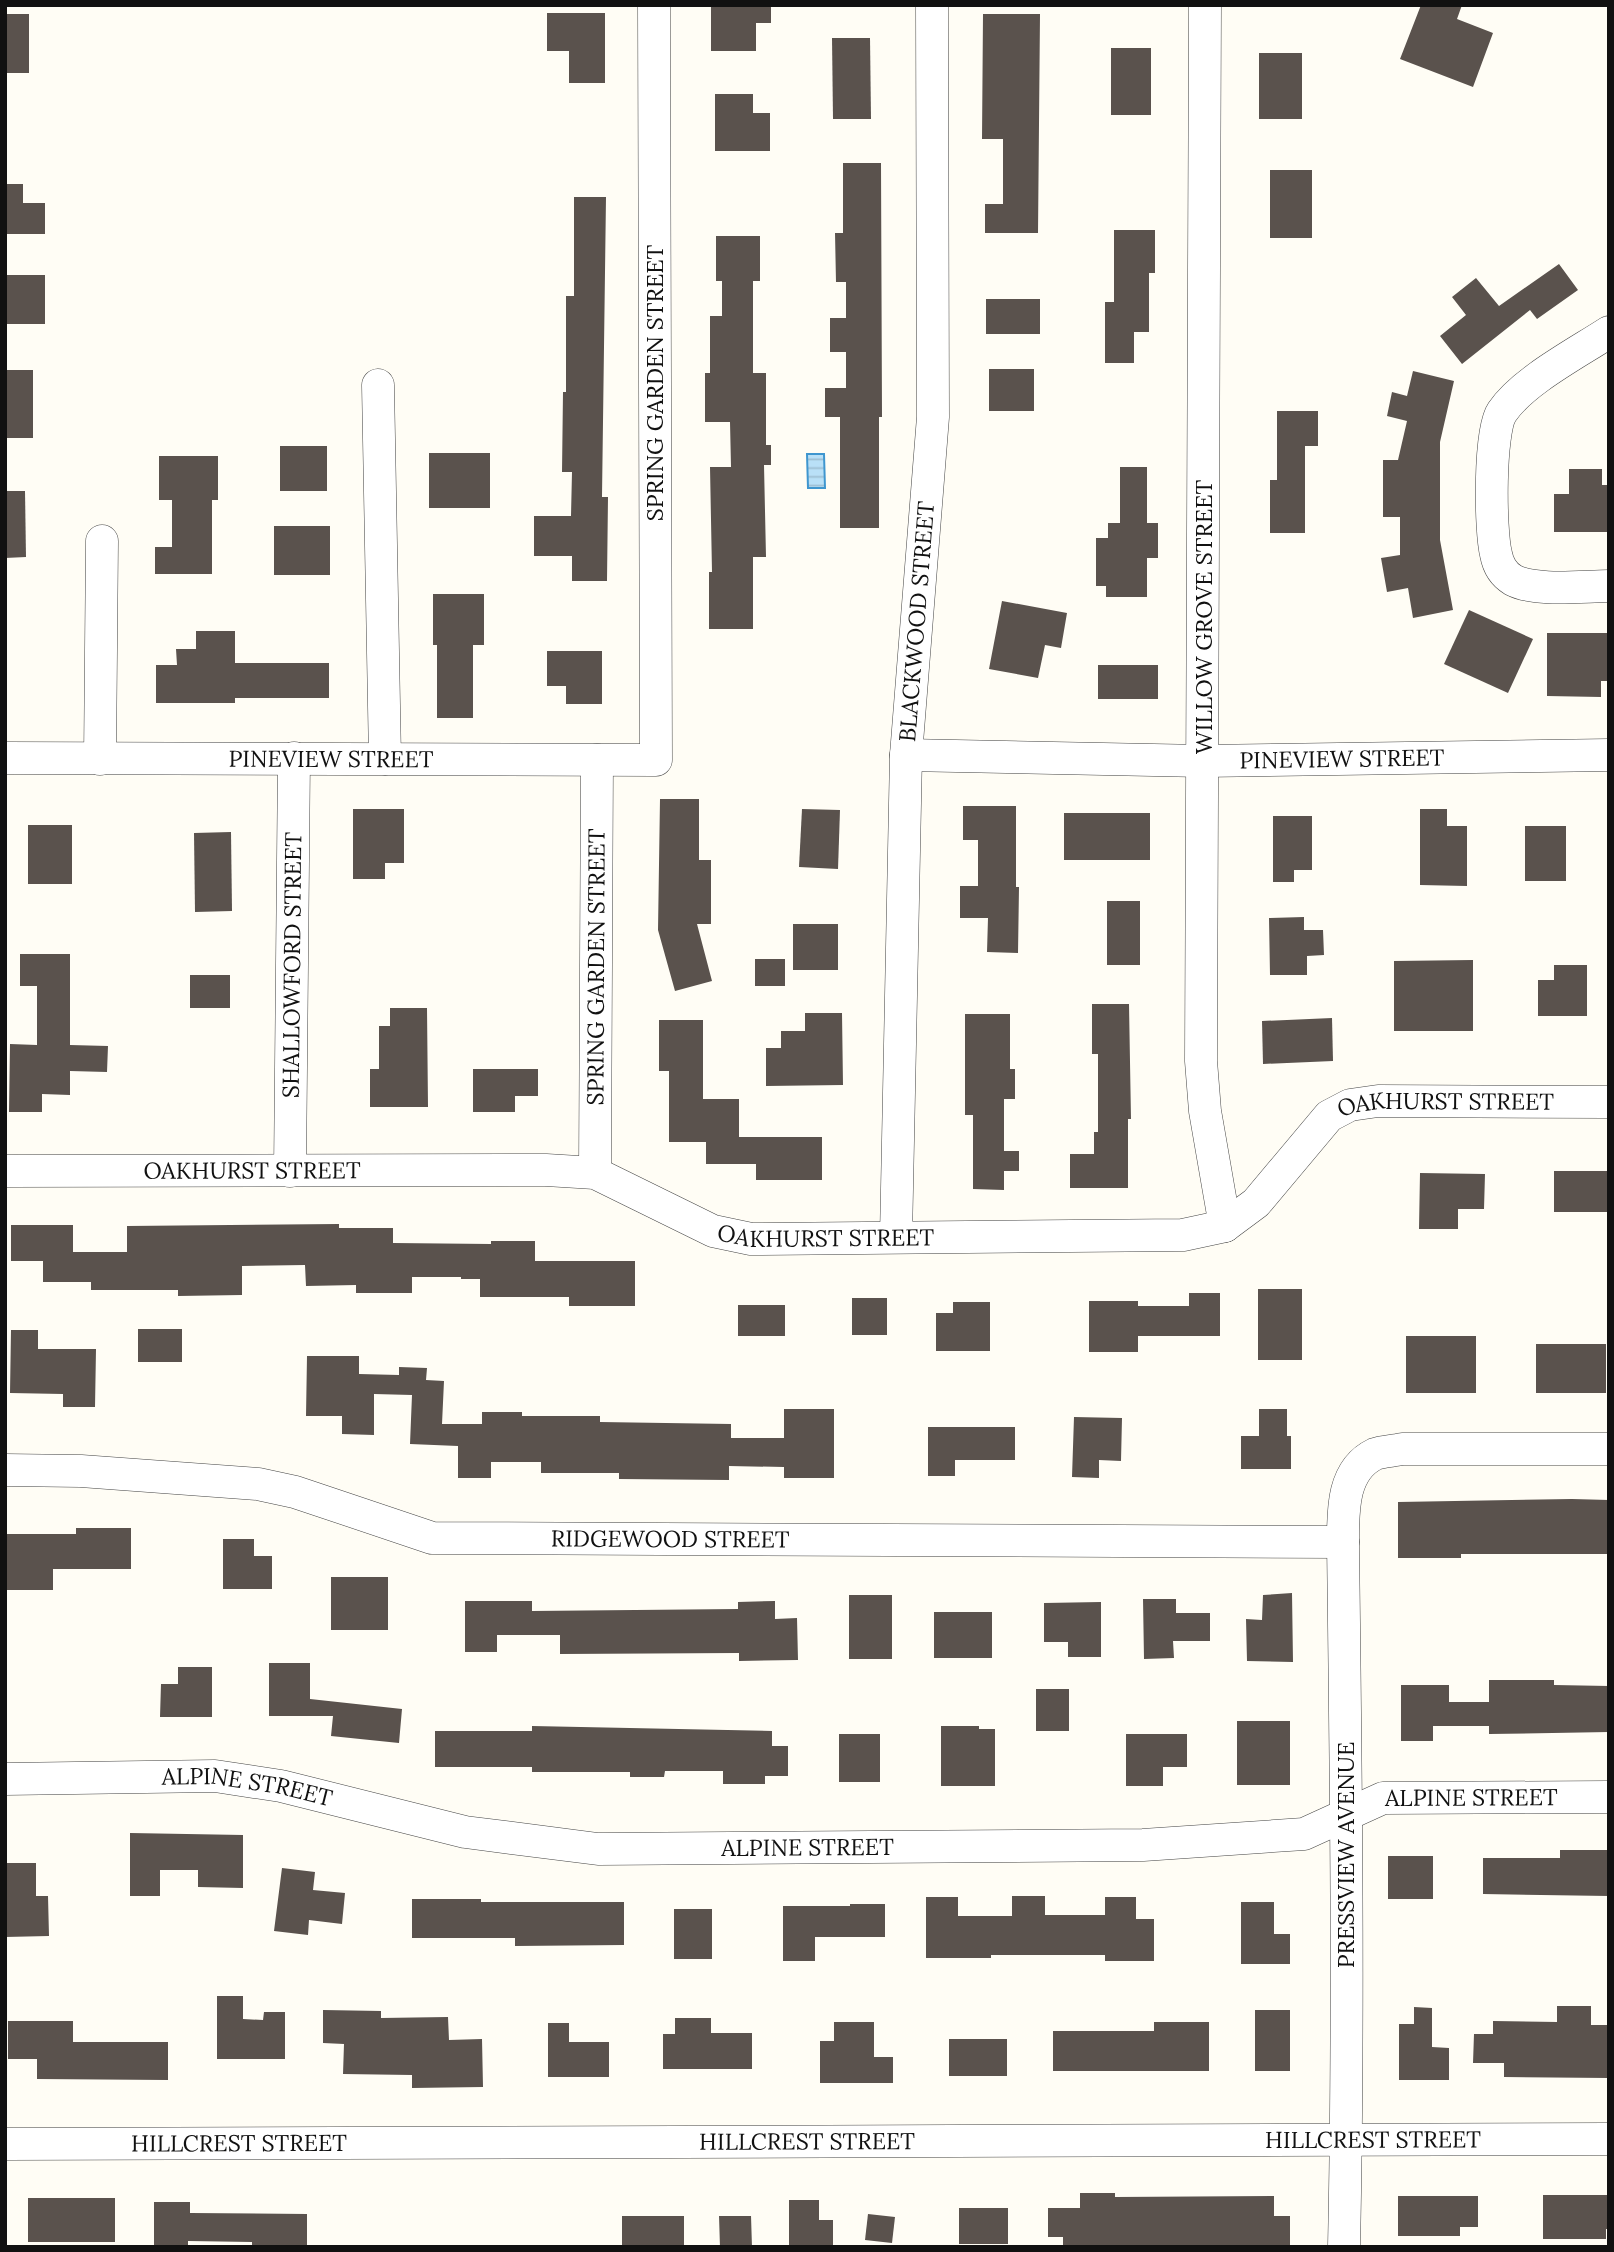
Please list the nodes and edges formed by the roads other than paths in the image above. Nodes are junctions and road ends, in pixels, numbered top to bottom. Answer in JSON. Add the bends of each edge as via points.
{"nodes":[{"id":1,"x":654,"y":5,"type":"edge"},
{"id":2,"x":932,"y":5,"type":"edge"},
{"id":3,"x":1205,"y":5,"type":"edge"},
{"id":4,"x":1609,"y":332,"type":"edge"},
{"id":5,"x":378,"y":385,"type":"dead end"},
{"id":6,"x":102,"y":541,"type":"dead end"},
{"id":7,"x":1609,"y":586,"type":"edge"},
{"id":8,"x":906,"y":755,"type":"junction"},
{"id":9,"x":1609,"y":755,"type":"edge"},
{"id":10,"x":5,"y":758,"type":"edge"},
{"id":11,"x":100,"y":758,"type":"junction"},
{"id":12,"x":294,"y":758,"type":"junction"},
{"id":13,"x":385,"y":759,"type":"junction"},
{"id":14,"x":597,"y":760,"type":"junction"},
{"id":15,"x":656,"y":760,"type":"joint"},
{"id":16,"x":1203,"y":761,"type":"junction"},
{"id":17,"x":1609,"y":1101,"type":"edge"},
{"id":18,"x":5,"y":1171,"type":"edge"},
{"id":19,"x":290,"y":1171,"type":"junction"},
{"id":20,"x":595,"y":1174,"type":"junction"},
{"id":21,"x":1225,"y":1226,"type":"junction"},
{"id":22,"x":896,"y":1237,"type":"junction"},
{"id":23,"x":1609,"y":1449,"type":"edge"},
{"id":24,"x":5,"y":1470,"type":"edge"},
{"id":25,"x":1342,"y":1542,"type":"junction"},
{"id":26,"x":5,"y":1779,"type":"edge"},
{"id":27,"x":1609,"y":1797,"type":"edge"},
{"id":28,"x":1346,"y":1815,"type":"junction"},
{"id":29,"x":1609,"y":2139,"type":"edge"},
{"id":30,"x":1346,"y":2141,"type":"junction"},
{"id":31,"x":5,"y":2144,"type":"edge"},
{"id":32,"x":1344,"y":2247,"type":"edge"}],
"edges":[{"from":1,"to":15,"type":"street","name":"SPRING GARDEN STREET"},
{"from":2,"to":8,"type":"street","name":"BLACKWOOD STREET","via":[[933,417]]},
{"from":3,"to":16,"type":"street","name":"WILLOW GROVE STREET"},
{"from":4,"to":7,"type":"street","via":[[1523,389],[1502,413],[1496,427],[1493,492],[1496,554],[1502,571],[1534,586]]},
{"from":5,"to":13,"type":"street"},
{"from":6,"to":11,"type":"street"},
{"from":8,"to":16,"type":"street","name":"PINEVIEW STREET"},
{"from":8,"to":22,"type":"street","name":"BLACKWOOD STREET"},
{"from":9,"to":16,"type":"street","name":"PINEVIEW STREET"},
{"from":10,"to":11,"type":"street","name":"PINEVIEW STREET"},
{"from":11,"to":12,"type":"street","name":"PINEVIEW STREET"},
{"from":12,"to":13,"type":"street","name":"PINEVIEW STREET"},
{"from":12,"to":19,"type":"street","name":"SHALLOWFORD STREET"},
{"from":13,"to":14,"type":"street","name":"PINEVIEW STREET"},
{"from":14,"to":15,"type":"street","name":"PINEVIEW STREET"},
{"from":14,"to":20,"type":"street","name":"SPRING GARDEN STREET"},
{"from":16,"to":21,"type":"street","name":"WILLOW GROVE STREET","via":[[1201,1061]]},
{"from":17,"to":21,"type":"street","name":"OAKHURST STREET","via":[[1378,1101],[1350,1105],[1329,1116],[1256,1203]]},
{"from":18,"to":19,"type":"street","name":"OAKHURST STREET"},
{"from":19,"to":20,"type":"street","name":"OAKHURST STREET","via":[[546,1170]]},
{"from":20,"to":22,"type":"street","name":"OAKHURST STREET","via":[[713,1231],[751,1239]]},
{"from":21,"to":22,"type":"street","name":"OAKHURST STREET","via":[[1182,1235]]},
{"from":23,"to":25,"type":"street","name":"PRESSVIEW AVENUE","via":[[1402,1449],[1376,1454],[1359,1466],[1350,1483],[1343,1502]]},
{"from":24,"to":25,"type":"street","name":"RIDGEWOOD STREET","via":[[258,1484],[432,1538]]},
{"from":25,"to":28,"type":"street","name":"PRESSVIEW AVENUE"},
{"from":26,"to":28,"type":"street","name":"ALPINE STREET","via":[[215,1776],[281,1786],[465,1832],[598,1849],[1143,1844],[1304,1834]]},
{"from":27,"to":28,"type":"street","name":"ALPINE STREET","via":[[1383,1798]]},
{"from":28,"to":30,"type":"street","name":"PRESSVIEW AVENUE"},
{"from":29,"to":30,"type":"street","name":"HILLCREST STREET"},
{"from":30,"to":31,"type":"street","name":"HILLCREST STREET"},
{"from":30,"to":32,"type":"street","name":"PRESSVIEW AVENUE"}]}
